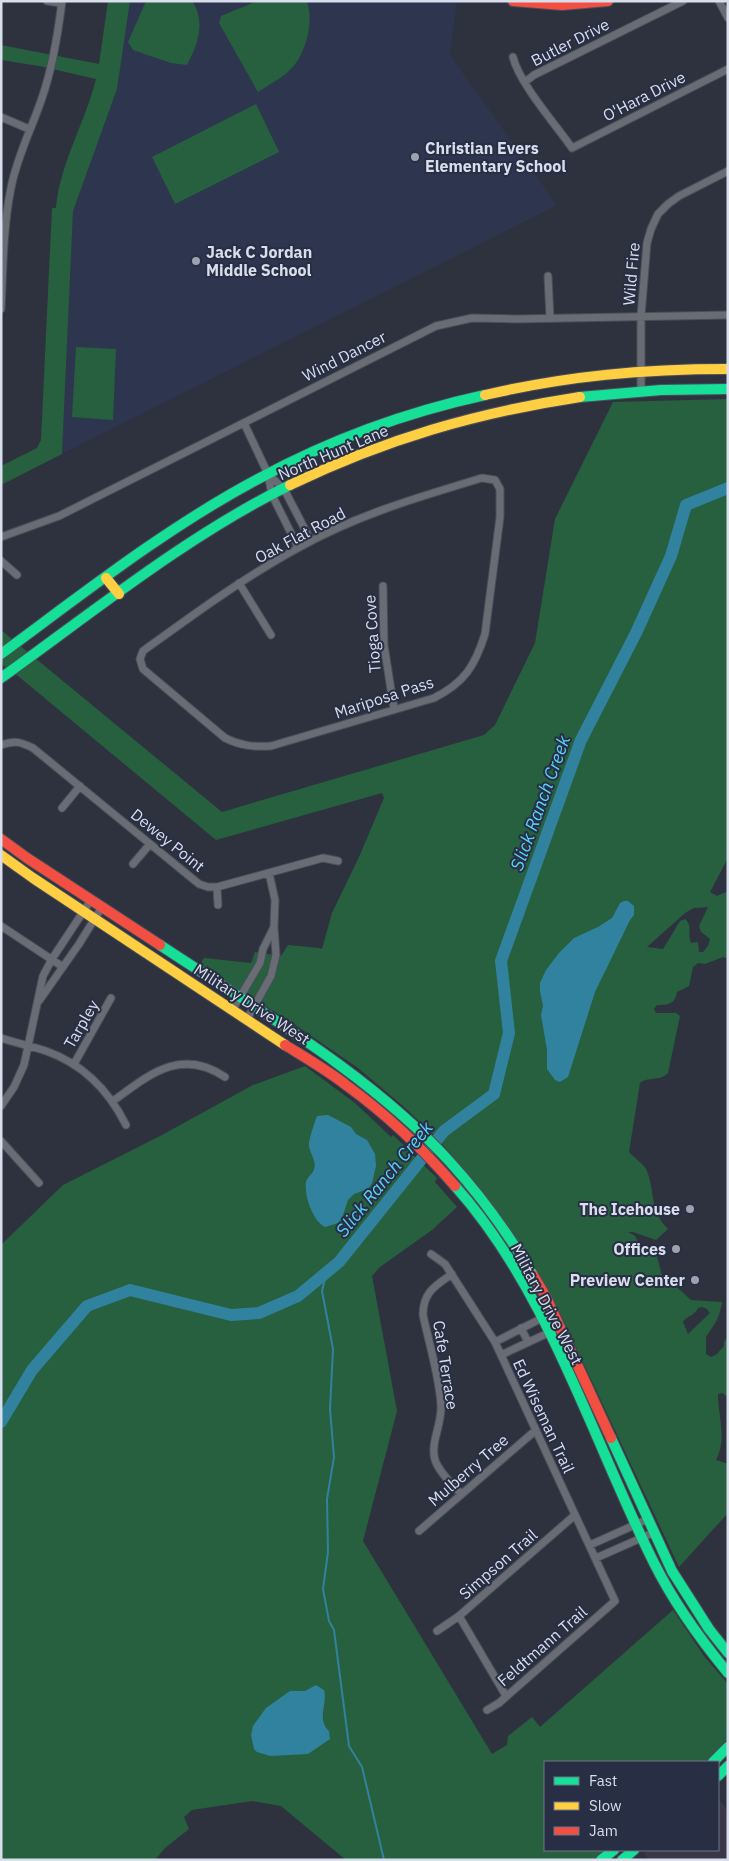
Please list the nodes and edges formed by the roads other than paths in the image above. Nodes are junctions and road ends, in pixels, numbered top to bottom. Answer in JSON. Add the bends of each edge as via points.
{"nodes":[{"id":1,"x":47,"y":1,"type":"edge"},
{"id":2,"x":513,"y":1,"type":"edge"},
{"id":3,"x":608,"y":1,"type":"edge"},
{"id":4,"x":683,"y":1,"type":"edge"},
{"id":5,"x":719,"y":1,"type":"edge"},
{"id":6,"x":62,"y":2,"type":"edge"},
{"id":7,"x":728,"y":18,"type":"edge"},
{"id":8,"x":512,"y":58,"type":"dead end"},
{"id":9,"x":728,"y":69,"type":"edge"},
{"id":10,"x":524,"y":82,"type":"junction"},
{"id":11,"x":1,"y":117,"type":"edge"},
{"id":12,"x":29,"y":129,"type":"junction"},
{"id":13,"x":728,"y":171,"type":"edge"},
{"id":14,"x":4,"y":219,"type":"edge"},
{"id":15,"x":548,"y":276,"type":"dead end"},
{"id":16,"x":1,"y":309,"type":"edge"},
{"id":17,"x":728,"y":315,"type":"edge"},
{"id":18,"x":641,"y":316,"type":"junction"},
{"id":19,"x":550,"y":318,"type":"junction"},
{"id":20,"x":728,"y":369,"type":"edge"},
{"id":21,"x":641,"y":370,"type":"junction"},
{"id":22,"x":728,"y":389,"type":"edge"},
{"id":23,"x":641,"y":390,"type":"junction"},
{"id":24,"x":244,"y":423,"type":"junction"},
{"id":25,"x":268,"y":474,"type":"junction"},
{"id":26,"x":495,"y":480,"type":"joint"},
{"id":27,"x":284,"y":489,"type":"junction"},
{"id":28,"x":272,"y":495,"type":"junction"},
{"id":29,"x":300,"y":520,"type":"junction"},
{"id":30,"x":288,"y":526,"type":"junction"},
{"id":31,"x":1,"y":537,"type":"edge"},
{"id":32,"x":312,"y":541,"type":"junction"},
{"id":33,"x":298,"y":547,"type":"junction"},
{"id":34,"x":1,"y":561,"type":"edge"},
{"id":35,"x":17,"y":575,"type":"dead end"},
{"id":36,"x":106,"y":578,"type":"junction"},
{"id":37,"x":239,"y":583,"type":"junction"},
{"id":38,"x":383,"y":586,"type":"dead end"},
{"id":39,"x":119,"y":594,"type":"junction"},
{"id":40,"x":271,"y":634,"type":"dead end"},
{"id":41,"x":1,"y":654,"type":"edge"},
{"id":42,"x":140,"y":659,"type":"joint"},
{"id":43,"x":1,"y":678,"type":"edge"},
{"id":44,"x":394,"y":710,"type":"junction"},
{"id":45,"x":1,"y":745,"type":"edge"},
{"id":46,"x":80,"y":786,"type":"junction"},
{"id":47,"x":62,"y":808,"type":"dead end"},
{"id":48,"x":1,"y":839,"type":"edge"},
{"id":49,"x":150,"y":844,"type":"junction"},
{"id":50,"x":1,"y":855,"type":"edge"},
{"id":51,"x":338,"y":861,"type":"dead end"},
{"id":52,"x":133,"y":864,"type":"dead end"},
{"id":53,"x":269,"y":873,"type":"junction"},
{"id":54,"x":217,"y":888,"type":"junction"},
{"id":55,"x":91,"y":900,"type":"junction"},
{"id":56,"x":218,"y":905,"type":"dead end"},
{"id":57,"x":102,"y":907,"type":"junction"},
{"id":58,"x":84,"y":911,"type":"junction"},
{"id":59,"x":95,"y":918,"type":"junction"},
{"id":60,"x":1,"y":926,"type":"edge"},
{"id":61,"x":274,"y":927,"type":"junction"},
{"id":62,"x":71,"y":929,"type":"junction"},
{"id":63,"x":83,"y":937,"type":"junction"},
{"id":64,"x":52,"y":959,"type":"junction"},
{"id":65,"x":260,"y":963,"type":"junction"},
{"id":66,"x":63,"y":967,"type":"junction"},
{"id":67,"x":273,"y":968,"type":"junction"},
{"id":68,"x":111,"y":998,"type":"dead end"},
{"id":69,"x":240,"y":998,"type":"junction"},
{"id":70,"x":37,"y":1003,"type":"junction"},
{"id":71,"x":254,"y":1008,"type":"junction"},
{"id":72,"x":233,"y":1009,"type":"junction"},
{"id":73,"x":247,"y":1019,"type":"junction"},
{"id":74,"x":1,"y":1038,"type":"edge"},
{"id":75,"x":28,"y":1046,"type":"junction"},
{"id":76,"x":74,"y":1064,"type":"junction"},
{"id":77,"x":225,"y":1077,"type":"dead end"},
{"id":78,"x":113,"y":1101,"type":"junction"},
{"id":79,"x":1,"y":1106,"type":"edge"},
{"id":80,"x":126,"y":1125,"type":"dead end"},
{"id":81,"x":1,"y":1141,"type":"edge"},
{"id":82,"x":39,"y":1183,"type":"dead end"},
{"id":83,"x":430,"y":1254,"type":"dead end"},
{"id":84,"x":452,"y":1274,"type":"junction"},
{"id":85,"x":554,"y":1312,"type":"junction"},
{"id":86,"x":541,"y":1317,"type":"junction"},
{"id":87,"x":561,"y":1327,"type":"junction"},
{"id":88,"x":521,"y":1328,"type":"junction"},
{"id":89,"x":548,"y":1332,"type":"junction"},
{"id":90,"x":494,"y":1342,"type":"junction"},
{"id":91,"x":528,"y":1342,"type":"junction"},
{"id":92,"x":501,"y":1355,"type":"junction"},
{"id":93,"x":536,"y":1430,"type":"junction"},
{"id":94,"x":461,"y":1494,"type":"junction"},
{"id":95,"x":575,"y":1515,"type":"junction"},
{"id":96,"x":648,"y":1518,"type":"junction"},
{"id":97,"x":636,"y":1524,"type":"junction"},
{"id":98,"x":419,"y":1531,"type":"dead end"},
{"id":99,"x":655,"y":1532,"type":"junction"},
{"id":100,"x":616,"y":1534,"type":"junction"},
{"id":101,"x":643,"y":1538,"type":"junction"},
{"id":102,"x":590,"y":1545,"type":"junction"},
{"id":103,"x":623,"y":1547,"type":"junction"},
{"id":104,"x":596,"y":1558,"type":"junction"},
{"id":105,"x":615,"y":1601,"type":"joint"},
{"id":106,"x":460,"y":1616,"type":"junction"},
{"id":107,"x":437,"y":1631,"type":"dead end"},
{"id":108,"x":728,"y":1653,"type":"edge"},
{"id":109,"x":728,"y":1673,"type":"edge"},
{"id":110,"x":506,"y":1696,"type":"junction"},
{"id":111,"x":486,"y":1710,"type":"dead end"},
{"id":112,"x":728,"y":1748,"type":"edge"},
{"id":113,"x":714,"y":1761,"type":"edge"},
{"id":114,"x":728,"y":1766,"type":"edge"},
{"id":115,"x":719,"y":1775,"type":"edge"},
{"id":116,"x":613,"y":1851,"type":"edge"},
{"id":117,"x":633,"y":1851,"type":"edge"},
{"id":118,"x":601,"y":1860,"type":"edge"},
{"id":119,"x":622,"y":1860,"type":"edge"}],
"edges":[{"from":1,"to":6,"type":"street"},
{"from":2,"to":3,"type":"main road","via":[[562,5]]},
{"from":4,"to":10,"type":"street","name":"Butler Drive"},
{"from":5,"to":7,"type":"street"},
{"from":6,"to":12,"type":"street","via":[[49,76]]},
{"from":8,"to":10,"type":"street"},
{"from":9,"to":10,"type":"street","name":"O'Hara Drive","via":[[572,148]]},
{"from":11,"to":12,"type":"street"},
{"from":12,"to":14,"type":"street"},
{"from":13,"to":18,"type":"street","name":"Wild Fire","via":[[679,196],[658,214],[647,244]]},
{"from":14,"to":16,"type":"street"},
{"from":15,"to":19,"type":"street"},
{"from":17,"to":18,"type":"street","name":"Wind Dancer"},
{"from":18,"to":19,"type":"street","name":"Wind Dancer"},
{"from":18,"to":21,"type":"street","name":"Wild Fire"},
{"from":19,"to":24,"type":"street","name":"Wind Dancer","via":[[472,318],[436,326]]},
{"from":20,"to":21,"type":"main road","name":"North Hunt Lane"},
{"from":21,"to":23,"type":"street","name":"Wild Fire"},
{"from":21,"to":25,"type":"main road","name":"North Hunt Lane","via":[[540,383],[413,414]]},
{"from":22,"to":23,"type":"main road","name":"North Hunt Lane"},
{"from":23,"to":27,"type":"main road","name":"North Hunt Lane","via":[[540,402],[479,416],[369,451]]},
{"from":24,"to":25,"type":"street"},
{"from":24,"to":31,"type":"street","name":"Wind Dancer","via":[[59,516]]},
{"from":25,"to":27,"type":"street"},
{"from":25,"to":28,"type":"street"},
{"from":25,"to":36,"type":"main road","name":"North Hunt Lane","via":[[185,523]]},
{"from":26,"to":32,"type":"street","name":"Oak Flat Road","via":[[482,478],[397,503]]},
{"from":26,"to":44,"type":"street","name":"Mariposa Pass","via":[[500,489],[500,517],[480,651],[461,681],[449,691]]},
{"from":27,"to":28,"type":"main road","name":"North Hunt Lane"},
{"from":27,"to":29,"type":"street"},
{"from":28,"to":30,"type":"street"},
{"from":28,"to":39,"type":"main road","name":"North Hunt Lane","via":[[212,529]]},
{"from":29,"to":30,"type":"street"},
{"from":29,"to":32,"type":"street"},
{"from":30,"to":33,"type":"street"},
{"from":32,"to":33,"type":"street","name":"Oak Flat Road"},
{"from":33,"to":37,"type":"street","name":"Oak Flat Road"},
{"from":34,"to":35,"type":"street"},
{"from":36,"to":39,"type":"main road"},
{"from":36,"to":41,"type":"main road","name":"North Hunt Lane"},
{"from":37,"to":40,"type":"street"},
{"from":37,"to":42,"type":"street","name":"Oak Flat Road","via":[[143,651]]},
{"from":38,"to":44,"type":"street","name":"Tioga Cove","via":[[384,645]]},
{"from":39,"to":43,"type":"main road","name":"North Hunt Lane"},
{"from":42,"to":44,"type":"street","name":"Mariposa Pass","via":[[143,668],[225,738],[250,747],[271,746]]},
{"from":45,"to":46,"type":"street","name":"Dewey Point","via":[[11,741],[33,748]]},
{"from":46,"to":47,"type":"street"},
{"from":46,"to":49,"type":"street","name":"Dewey Point"},
{"from":48,"to":55,"type":"main road","name":"Military Drive West"},
{"from":49,"to":52,"type":"street"},
{"from":49,"to":54,"type":"street","name":"Dewey Point","via":[[200,884]]},
{"from":50,"to":58,"type":"main road","name":"Military Drive West"},
{"from":51,"to":53,"type":"street","name":"Dewey Point","via":[[323,858]]},
{"from":53,"to":54,"type":"street","name":"Dewey Point"},
{"from":53,"to":61,"type":"street","via":[[275,900]]},
{"from":54,"to":56,"type":"street"},
{"from":55,"to":57,"type":"main road","name":"Military Drive West"},
{"from":55,"to":58,"type":"street"},
{"from":57,"to":59,"type":"street"},
{"from":57,"to":69,"type":"main road","name":"Military Drive West"},
{"from":58,"to":59,"type":"main road","name":"Military Drive West"},
{"from":58,"to":62,"type":"street"},
{"from":59,"to":63,"type":"street"},
{"from":59,"to":72,"type":"main road","name":"Military Drive West"},
{"from":60,"to":64,"type":"street"},
{"from":61,"to":65,"type":"street","via":[[262,949]]},
{"from":61,"to":67,"type":"street","via":[[276,956]]},
{"from":62,"to":63,"type":"street"},
{"from":62,"to":64,"type":"street"},
{"from":63,"to":66,"type":"street"},
{"from":64,"to":66,"type":"street"},
{"from":64,"to":70,"type":"street","via":[[43,976]]},
{"from":65,"to":67,"type":"street"},
{"from":65,"to":69,"type":"street"},
{"from":66,"to":70,"type":"street"},
{"from":67,"to":71,"type":"street"},
{"from":68,"to":76,"type":"street","name":"Tarpley"},
{"from":69,"to":71,"type":"main road","name":"Military Drive West"},
{"from":69,"to":72,"type":"street"},
{"from":70,"to":75,"type":"street"},
{"from":71,"to":73,"type":"street"},
{"from":71,"to":85,"type":"main road","name":"Military Drive West","via":[[340,1066],[403,1116],[456,1169],[506,1232]]},
{"from":72,"to":73,"type":"main road","name":"Military Drive West"},
{"from":73,"to":86,"type":"main road","name":"Military Drive West","via":[[373,1105],[425,1153],[472,1206],[512,1264]]},
{"from":74,"to":75,"type":"street"},
{"from":75,"to":76,"type":"street","via":[[56,1054]]},
{"from":75,"to":79,"type":"street","via":[[20,1077]]},
{"from":76,"to":78,"type":"street"},
{"from":77,"to":78,"type":"street","via":[[200,1066],[173,1065],[148,1076]]},
{"from":78,"to":80,"type":"street"},
{"from":81,"to":82,"type":"street"},
{"from":83,"to":84,"type":"street","name":"Ed Wiseman Trail","via":[[445,1264]]},
{"from":84,"to":90,"type":"street","name":"Ed Wiseman Trail"},
{"from":84,"to":94,"type":"street","name":"Cafe Terrace","via":[[427,1295],[423,1315],[441,1400],[434,1458]]},
{"from":85,"to":86,"type":"street"},
{"from":85,"to":87,"type":"main road","name":"Military Drive West"},
{"from":86,"to":88,"type":"street"},
{"from":86,"to":89,"type":"main road","name":"Military Drive West"},
{"from":87,"to":89,"type":"street"},
{"from":87,"to":96,"type":"main road","name":"Military Drive West"},
{"from":88,"to":90,"type":"street"},
{"from":88,"to":91,"type":"street"},
{"from":89,"to":91,"type":"street"},
{"from":89,"to":97,"type":"main road","name":"Military Drive West"},
{"from":90,"to":92,"type":"street","name":"Ed Wiseman Trail"},
{"from":91,"to":92,"type":"street"},
{"from":92,"to":93,"type":"street","name":"Ed Wiseman Trail"},
{"from":93,"to":94,"type":"street","name":"Mulberry Tree"},
{"from":93,"to":95,"type":"street","name":"Ed Wiseman Trail"},
{"from":94,"to":98,"type":"street","name":"Mulberry Tree"},
{"from":95,"to":102,"type":"street","name":"Ed Wiseman Trail"},
{"from":95,"to":106,"type":"street","name":"Simpson Trail"},
{"from":96,"to":97,"type":"street"},
{"from":96,"to":99,"type":"main road","name":"Military Drive West"},
{"from":97,"to":100,"type":"street"},
{"from":97,"to":101,"type":"main road","name":"Military Drive West"},
{"from":99,"to":101,"type":"street"},
{"from":99,"to":108,"type":"main road","name":"Military Drive West","via":[[685,1594]]},
{"from":100,"to":102,"type":"street"},
{"from":100,"to":103,"type":"street"},
{"from":101,"to":103,"type":"street"},
{"from":101,"to":109,"type":"main road","name":"Military Drive West","via":[[675,1601]]},
{"from":102,"to":104,"type":"street","name":"Ed Wiseman Trail"},
{"from":103,"to":104,"type":"street"},
{"from":104,"to":105,"type":"street","name":"Ed Wiseman Trail"},
{"from":105,"to":110,"type":"street","name":"Feldtmann Trail"},
{"from":106,"to":107,"type":"street","name":"Simpson Trail"},
{"from":106,"to":110,"type":"street"},
{"from":110,"to":111,"type":"street","name":"Feldtmann Trail"},
{"from":112,"to":113,"type":"main road"},
{"from":114,"to":115,"type":"main road"},
{"from":116,"to":118,"type":"main road"},
{"from":117,"to":119,"type":"main road"}]}
